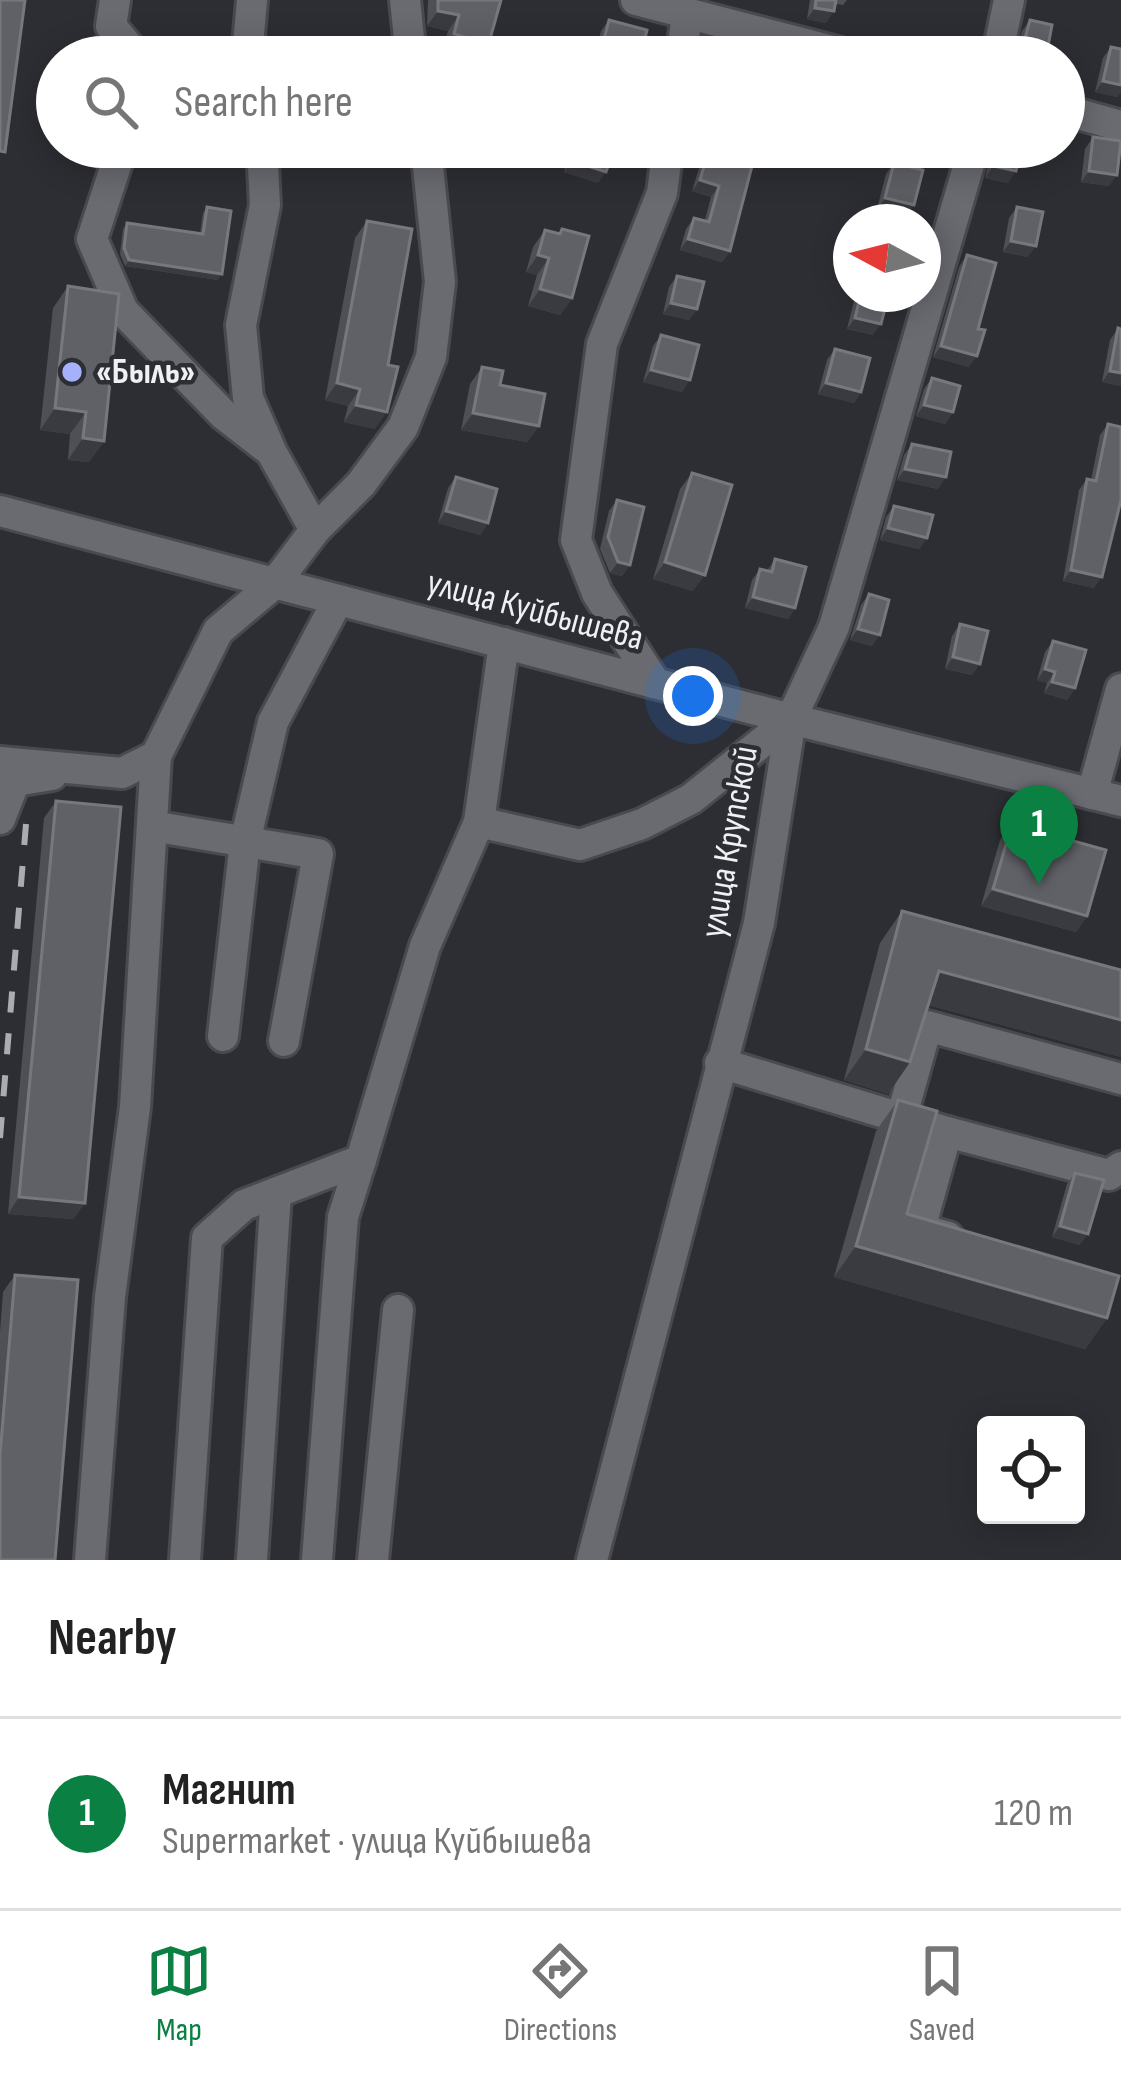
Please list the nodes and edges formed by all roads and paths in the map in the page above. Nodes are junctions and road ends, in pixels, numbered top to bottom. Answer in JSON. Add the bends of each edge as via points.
{"nodes":[{"id":1,"x":115,"y":0,"type":"edge"},
{"id":2,"x":252,"y":0,"type":"edge"},
{"id":3,"x":405,"y":0,"type":"edge"},
{"id":4,"x":636,"y":0,"type":"edge"},
{"id":5,"x":1010,"y":0,"type":"edge"},
{"id":6,"x":687,"y":16,"type":"junction"},
{"id":7,"x":119,"y":36,"type":"edge"},
{"id":8,"x":249,"y":36,"type":"edge"},
{"id":9,"x":409,"y":36,"type":"edge"},
{"id":10,"x":684,"y":36,"type":"edge"},
{"id":11,"x":769,"y":36,"type":"edge"},
{"id":12,"x":1002,"y":36,"type":"edge"},
{"id":13,"x":1085,"y":116,"type":"edge"},
{"id":14,"x":1121,"y":126,"type":"edge"},
{"id":15,"x":115,"y":168,"type":"edge"},
{"id":16,"x":263,"y":168,"type":"edge"},
{"id":17,"x":428,"y":168,"type":"edge"},
{"id":18,"x":665,"y":168,"type":"edge"},
{"id":19,"x":968,"y":168,"type":"edge"},
{"id":20,"x":272,"y":453,"type":"junction"},
{"id":21,"x":0,"y":511,"type":"edge"},
{"id":22,"x":315,"y":530,"type":"junction"},
{"id":23,"x":275,"y":583,"type":"junction"},
{"id":24,"x":338,"y":599,"type":"junction"},
{"id":25,"x":504,"y":644,"type":"junction"},
{"id":26,"x":655,"y":683,"type":"junction"},
{"id":27,"x":1121,"y":689,"type":"edge"},
{"id":28,"x":791,"y":719,"type":"junction"},
{"id":29,"x":155,"y":756,"type":"junction"},
{"id":30,"x":0,"y":762,"type":"edge"},
{"id":31,"x":76,"y":771,"type":"junction"},
{"id":32,"x":1107,"y":797,"type":"edge"},
{"id":33,"x":0,"y":819,"type":"edge"},
{"id":34,"x":479,"y":822,"type":"junction"},
{"id":35,"x":152,"y":826,"type":"junction"},
{"id":36,"x":245,"y":842,"type":"junction"},
{"id":37,"x":223,"y":1036,"type":"dead end"},
{"id":38,"x":284,"y":1041,"type":"dead end"},
{"id":39,"x":720,"y":1063,"type":"junction"},
{"id":40,"x":1121,"y":1079,"type":"edge"},
{"id":41,"x":901,"y":1119,"type":"junction"},
{"id":42,"x":947,"y":1132,"type":"junction"},
{"id":43,"x":361,"y":1160,"type":"junction"},
{"id":44,"x":1121,"y":1167,"type":"edge"},
{"id":45,"x":276,"y":1193,"type":"junction"},
{"id":46,"x":987,"y":1248,"type":"edge"},
{"id":47,"x":398,"y":1310,"type":"dead end"},
{"id":48,"x":90,"y":1560,"type":"edge"},
{"id":49,"x":185,"y":1560,"type":"edge"},
{"id":50,"x":252,"y":1560,"type":"edge"},
{"id":51,"x":317,"y":1560,"type":"edge"},
{"id":52,"x":373,"y":1560,"type":"edge"},
{"id":53,"x":592,"y":1560,"type":"edge"}],
"edges":[{"from":1,"to":7,"type":"street","via":[[111,26]]},
{"from":2,"to":8,"type":"street"},
{"from":3,"to":9,"type":"street"},
{"from":4,"to":6,"type":"street"},
{"from":5,"to":12,"type":"street"},
{"from":6,"to":10,"type":"street"},
{"from":6,"to":11,"type":"street"},
{"from":13,"to":14,"type":"street"},
{"from":15,"to":20,"type":"street","via":[[92,239],[123,311]]},
{"from":16,"to":20,"type":"street","via":[[265,205],[241,326],[248,398]]},
{"from":17,"to":22,"type":"street","via":[[440,282],[431,358],[403,427]]},
{"from":18,"to":26,"type":"street","via":[[602,344],[575,540],[597,593]]},
{"from":19,"to":28,"type":"street","name":"улица Крупской","via":[[834,627]]},
{"from":20,"to":22,"type":"street"},
{"from":21,"to":23,"type":"street","name":"улица Куйбышева"},
{"from":22,"to":23,"type":"street"},
{"from":23,"to":24,"type":"street","name":"улица Куйбышева"},
{"from":23,"to":29,"type":"street","via":[[218,631]]},
{"from":24,"to":25,"type":"street","name":"улица Куйбышева"},
{"from":24,"to":36,"type":"street","via":[[273,722]]},
{"from":25,"to":26,"type":"street","name":"улица Куйбышева"},
{"from":25,"to":34,"type":"street"},
{"from":26,"to":28,"type":"street","name":"улица Куйбышева"},
{"from":27,"to":32,"type":"street"},
{"from":28,"to":32,"type":"street","name":"улица Куйбышева"},
{"from":28,"to":34,"type":"street","via":[[691,800],[580,845]]},
{"from":28,"to":39,"type":"street","name":"улица Крупской","via":[[758,923]]},
{"from":29,"to":31,"type":"street","via":[[122,773]]},
{"from":29,"to":35,"type":"street"},
{"from":30,"to":31,"type":"street"},
{"from":31,"to":33,"type":"street","via":[[16,781]]},
{"from":34,"to":43,"type":"street","via":[[425,946]]},
{"from":35,"to":36,"type":"street"},
{"from":35,"to":48,"type":"street","via":[[135,1108],[110,1297]]},
{"from":36,"to":37,"type":"street"},
{"from":36,"to":38,"type":"street","via":[[317,854]]},
{"from":39,"to":41,"type":"street"},
{"from":39,"to":53,"type":"street","name":"улица Крупской"},
{"from":40,"to":41,"type":"street","via":[[927,1025]]},
{"from":41,"to":42,"type":"street"},
{"from":42,"to":44,"type":"street","via":[[1109,1175]]},
{"from":42,"to":46,"type":"street","via":[[920,1229]]},
{"from":43,"to":45,"type":"street"},
{"from":43,"to":51,"type":"street","via":[[344,1217]]},
{"from":45,"to":49,"type":"street","via":[[244,1205],[207,1238]]},
{"from":45,"to":50,"type":"street"},
{"from":47,"to":52,"type":"street"}]}
